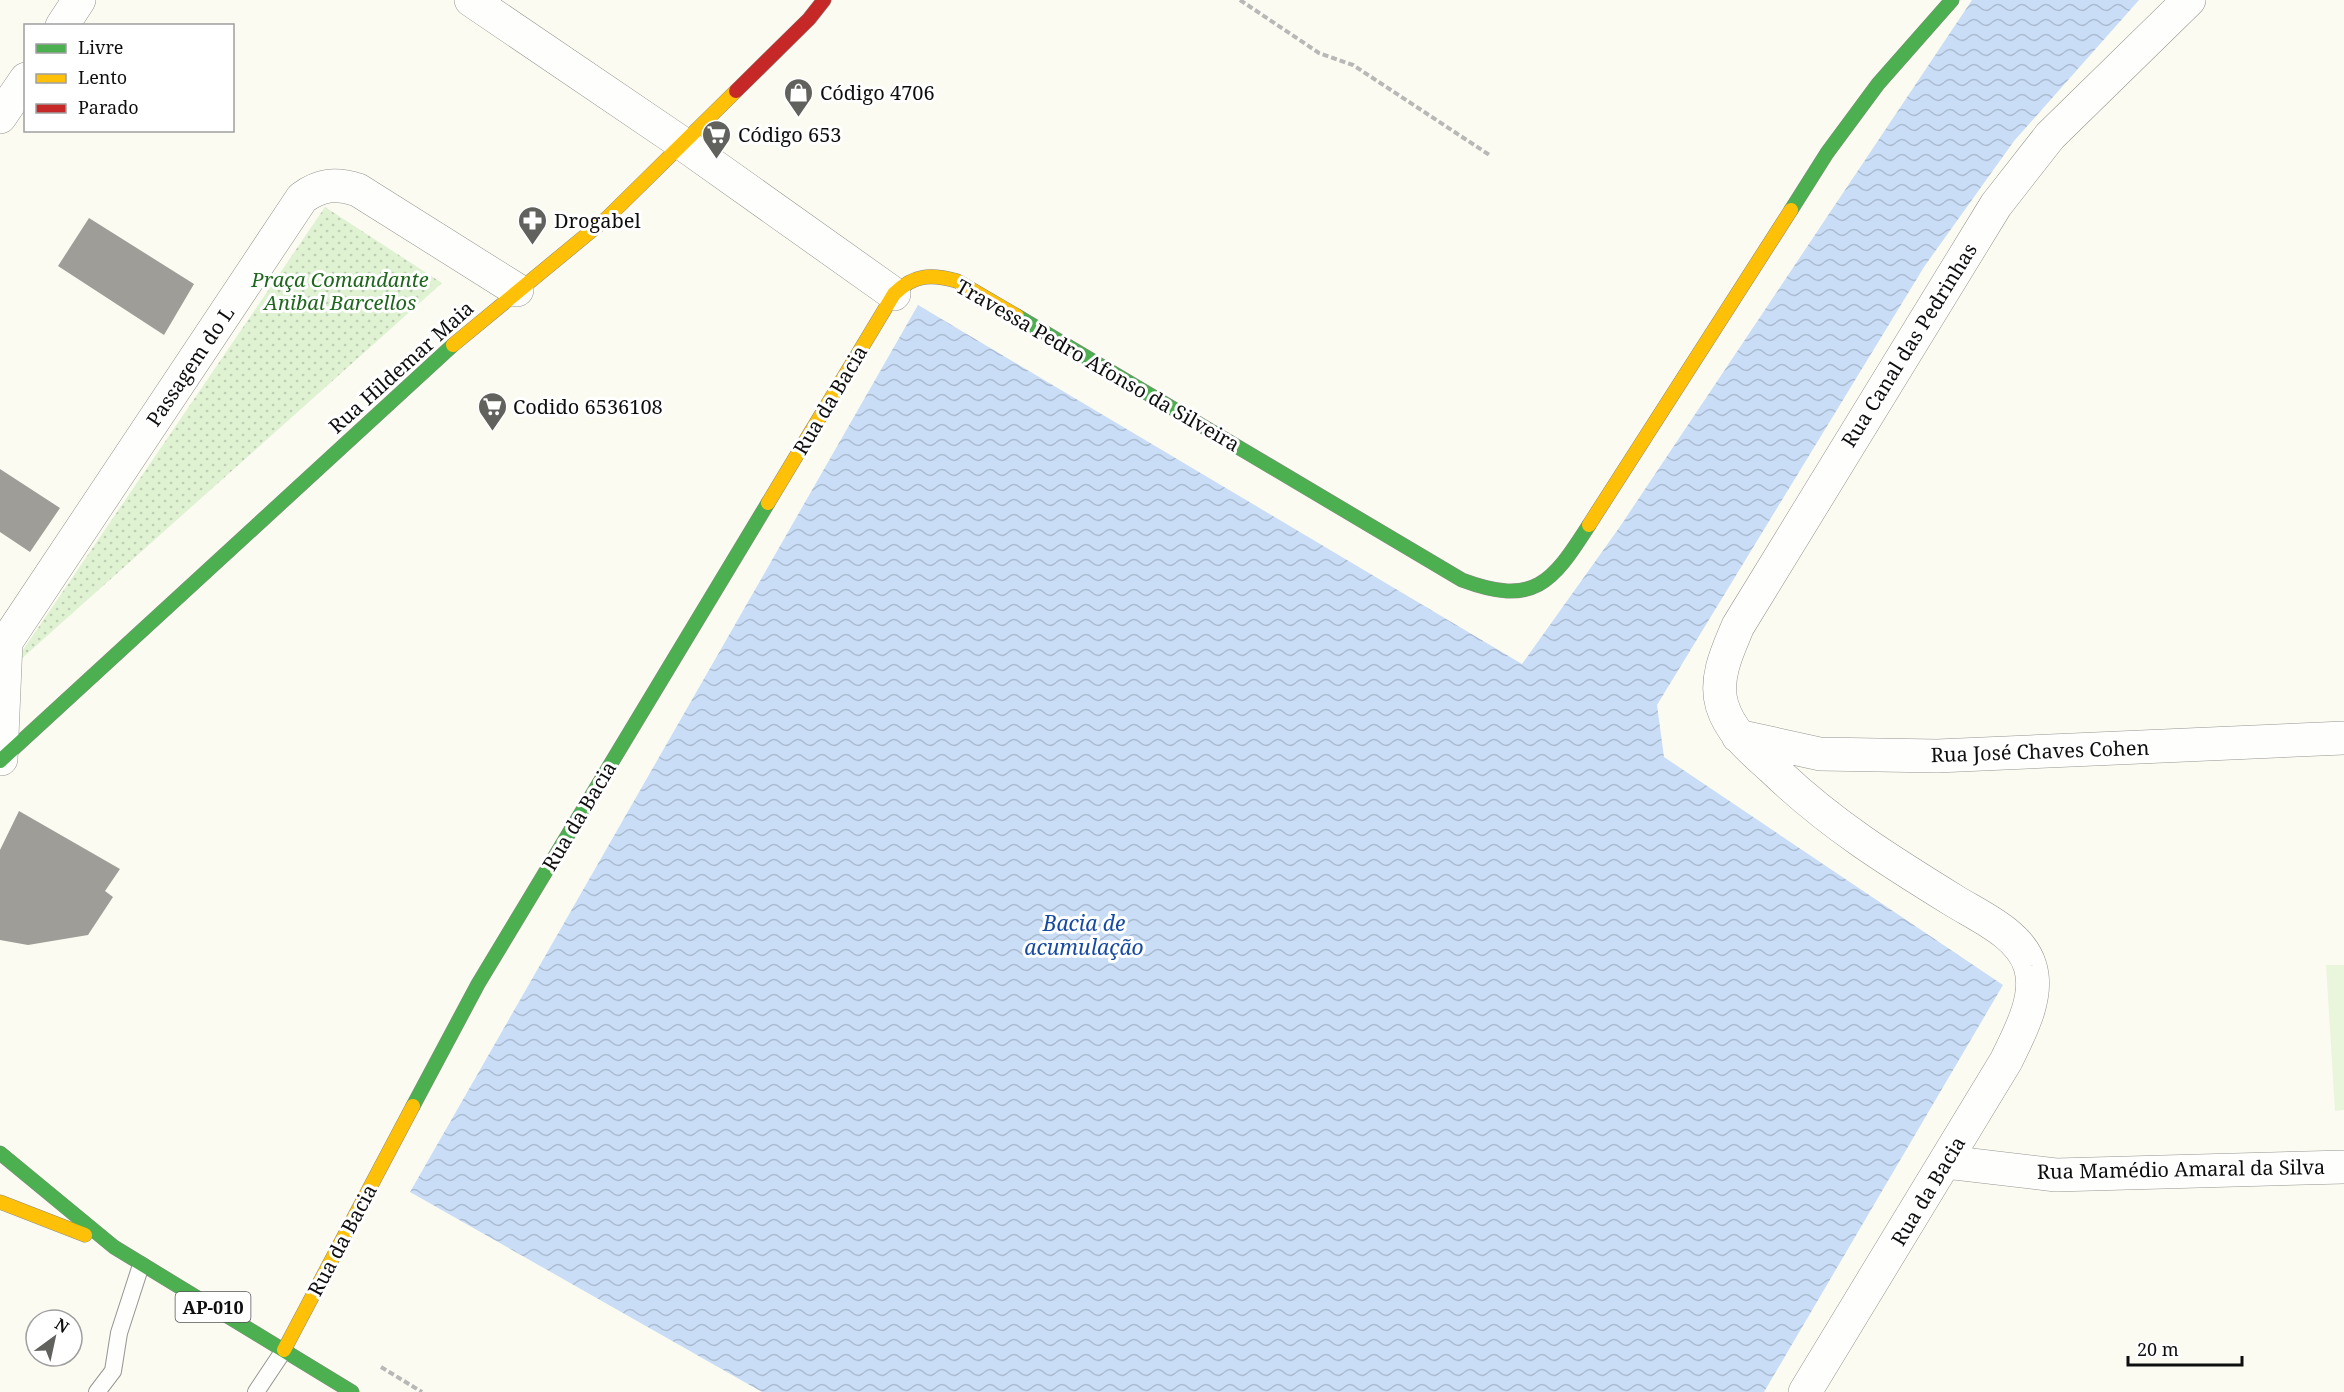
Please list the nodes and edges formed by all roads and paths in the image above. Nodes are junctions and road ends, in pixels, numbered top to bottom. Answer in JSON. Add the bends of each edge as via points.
{"nodes":[{"id":1,"x":79,"y":0,"type":"edge"},
{"id":2,"x":471,"y":0,"type":"edge"},
{"id":3,"x":824,"y":0,"type":"edge"},
{"id":4,"x":1240,"y":0,"type":"edge"},
{"id":5,"x":1952,"y":0,"type":"edge"},
{"id":6,"x":2189,"y":0,"type":"edge"},
{"id":7,"x":63,"y":24,"type":"edge"},
{"id":8,"x":24,"y":82,"type":"edge"},
{"id":9,"x":0,"y":117,"type":"edge"},
{"id":10,"x":682,"y":144,"type":"junction"},
{"id":11,"x":1491,"y":156,"type":"dead end"},
{"id":12,"x":517,"y":290,"type":"junction"},
{"id":13,"x":894,"y":294,"type":"junction"},
{"id":14,"x":1738,"y":736,"type":"junction"},
{"id":15,"x":2344,"y":738,"type":"edge"},
{"id":16,"x":0,"y":760,"type":"edge"},
{"id":17,"x":2033,"y":982,"type":"joint"},
{"id":18,"x":0,"y":1154,"type":"edge"},
{"id":19,"x":1946,"y":1162,"type":"junction"},
{"id":20,"x":2344,"y":1167,"type":"edge"},
{"id":21,"x":0,"y":1202,"type":"edge"},
{"id":22,"x":114,"y":1247,"type":"junction"},
{"id":23,"x":141,"y":1264,"type":"junction"},
{"id":24,"x":284,"y":1350,"type":"junction"},
{"id":25,"x":97,"y":1392,"type":"edge"},
{"id":26,"x":256,"y":1392,"type":"edge"},
{"id":27,"x":352,"y":1392,"type":"edge"},
{"id":28,"x":1805,"y":1392,"type":"edge"}],
"edges":[{"from":1,"to":7,"type":"street"},
{"from":2,"to":10,"type":"street"},
{"from":3,"to":10,"type":"street","name":"Rua Hildemar Maia"},
{"from":4,"to":11,"type":"path","via":[[1319,53],[1353,65]]},
{"from":5,"to":13,"type":"street","name":"Travessa Pedro Afonso da Silveira","via":[[1878,84],[1827,153],[1563,566],[1550,578],[1520,592],[1492,592],[1462,580],[957,280],[934,274],[908,279]]},
{"from":6,"to":14,"type":"street","name":"Rua Canal das Pedrinhas","via":[[2050,136],[1996,205],[1944,286],[1726,652],[1720,680],[1722,705]]},
{"from":8,"to":9,"type":"street"},
{"from":10,"to":12,"type":"street","name":"Rua Hildemar Maia","via":[[607,218]]},
{"from":10,"to":13,"type":"street"},
{"from":12,"to":16,"type":"street","name":"Rua Hildemar Maia","via":[[435,360]]},
{"from":12,"to":16,"type":"street","name":"Passagem do L","via":[[358,190],[328,185],[315,188],[302,198],[6,642]]},
{"from":13,"to":24,"type":"street","name":"Rua da Bacia","via":[[478,984]]},
{"from":14,"to":15,"type":"street","name":"Rua José Chaves Cohen","via":[[1820,754],[1877,756]]},
{"from":14,"to":17,"type":"street","name":"Rua Canal das Pedrinhas","via":[[1810,805],[1862,844],[1998,928],[2020,948],[2030,964]]},
{"from":17,"to":19,"type":"street","name":"Rua da Bacia","via":[[2024,1021],[2006,1061]]},
{"from":18,"to":22,"type":"street","number":"AP-010"},
{"from":19,"to":20,"type":"street","name":"Rua Mamédio Amaral da Silva","via":[[2056,1175]]},
{"from":19,"to":28,"type":"street","name":"Rua da Bacia"},
{"from":21,"to":22,"type":"street","number":"AP-010"},
{"from":22,"to":23,"type":"street","number":"AP-010"},
{"from":23,"to":24,"type":"street","number":"AP-010"},
{"from":23,"to":25,"type":"lane","via":[[119,1333],[112,1371]]},
{"from":24,"to":26,"type":"lane"},
{"from":24,"to":27,"type":"street","number":"AP-010"}]}
